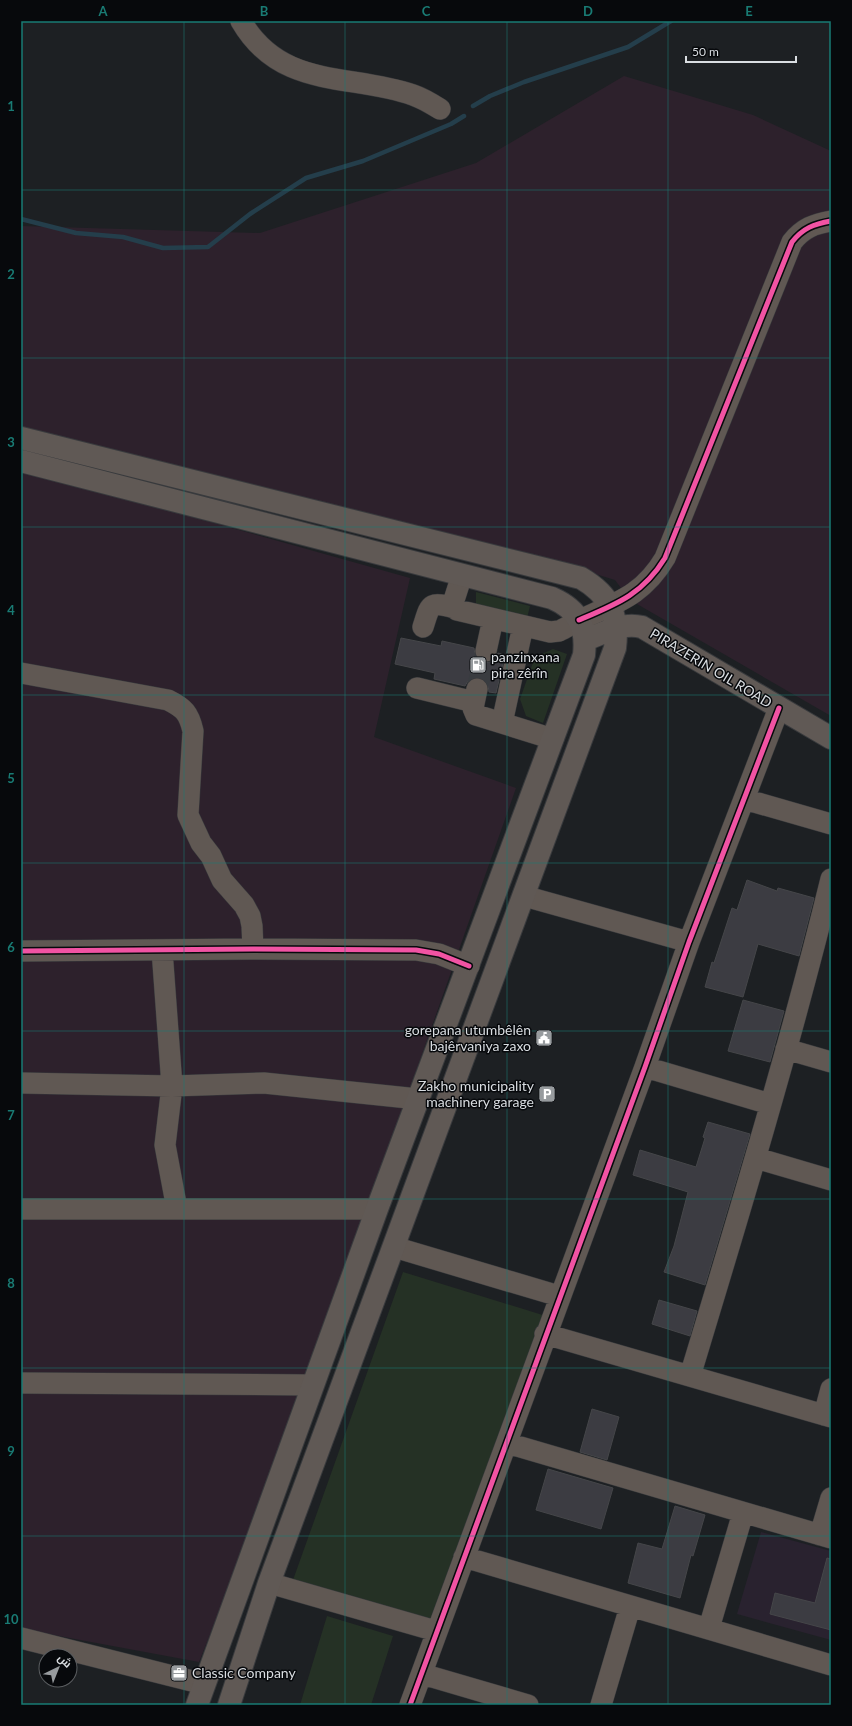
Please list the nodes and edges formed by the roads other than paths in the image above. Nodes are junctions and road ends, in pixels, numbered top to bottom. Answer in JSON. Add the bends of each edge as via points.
{"nodes":[{"id":1,"x":241,"y":21,"type":"edge"},
{"id":2,"x":440,"y":109,"type":"dead end"},
{"id":3,"x":831,"y":221,"type":"edge"},
{"id":4,"x":21,"y":438,"type":"edge"},
{"id":5,"x":21,"y":461,"type":"edge"},
{"id":6,"x":462,"y":575,"type":"junction"},
{"id":7,"x":611,"y":606,"type":"junction"},
{"id":8,"x":455,"y":608,"type":"junction"},
{"id":9,"x":493,"y":619,"type":"junction"},
{"id":10,"x":523,"y":626,"type":"junction"},
{"id":11,"x":423,"y":627,"type":"dead end"},
{"id":12,"x":617,"y":627,"type":"junction"},
{"id":13,"x":582,"y":630,"type":"junction"},
{"id":14,"x":486,"y":651,"type":"tunnel mouth"},
{"id":15,"x":21,"y":673,"type":"edge"},
{"id":16,"x":418,"y":688,"type":"dead end"},
{"id":17,"x":779,"y":708,"type":"junction"},
{"id":18,"x":502,"y":723,"type":"junction"},
{"id":19,"x":831,"y":738,"type":"edge"},
{"id":20,"x":553,"y":739,"type":"junction"},
{"id":21,"x":744,"y":799,"type":"junction"},
{"id":22,"x":831,"y":824,"type":"edge"},
{"id":23,"x":831,"y":879,"type":"edge"},
{"id":24,"x":524,"y":896,"type":"junction"},
{"id":25,"x":824,"y":941,"type":"edge"},
{"id":26,"x":689,"y":942,"type":"junction"},
{"id":27,"x":253,"y":949,"type":"junction"},
{"id":28,"x":162,"y":950,"type":"junction"},
{"id":29,"x":21,"y":951,"type":"edge"},
{"id":30,"x":469,"y":966,"type":"junction"},
{"id":31,"x":786,"y":1049,"type":"junction"},
{"id":32,"x":831,"y":1062,"type":"edge"},
{"id":33,"x":645,"y":1066,"type":"junction"},
{"id":34,"x":21,"y":1083,"type":"edge"},
{"id":35,"x":172,"y":1086,"type":"junction"},
{"id":36,"x":418,"y":1099,"type":"junction"},
{"id":37,"x":770,"y":1104,"type":"junction"},
{"id":38,"x":756,"y":1158,"type":"junction"},
{"id":39,"x":831,"y":1180,"type":"edge"},
{"id":40,"x":21,"y":1209,"type":"edge"},
{"id":41,"x":177,"y":1209,"type":"junction"},
{"id":42,"x":376,"y":1209,"type":"junction"},
{"id":43,"x":394,"y":1247,"type":"junction"},
{"id":44,"x":559,"y":1296,"type":"junction"},
{"id":45,"x":545,"y":1334,"type":"junction"},
{"id":46,"x":690,"y":1376,"type":"junction"},
{"id":47,"x":21,"y":1383,"type":"edge"},
{"id":48,"x":312,"y":1385,"type":"junction"},
{"id":49,"x":831,"y":1389,"type":"edge"},
{"id":50,"x":827,"y":1416,"type":"edge"},
{"id":51,"x":507,"y":1443,"type":"junction"},
{"id":52,"x":831,"y":1498,"type":"edge"},
{"id":53,"x":742,"y":1513,"type":"junction"},
{"id":54,"x":826,"y":1537,"type":"edge"},
{"id":55,"x":464,"y":1557,"type":"junction"},
{"id":56,"x":269,"y":1583,"type":"junction"},
{"id":57,"x":630,"y":1607,"type":"junction"},
{"id":58,"x":709,"y":1628,"type":"junction"},
{"id":59,"x":436,"y":1631,"type":"junction"},
{"id":60,"x":21,"y":1638,"type":"edge"},
{"id":61,"x":831,"y":1665,"type":"edge"},
{"id":62,"x":422,"y":1674,"type":"junction"},
{"id":63,"x":204,"y":1684,"type":"junction"},
{"id":64,"x":197,"y":1705,"type":"edge"},
{"id":65,"x":229,"y":1705,"type":"edge"},
{"id":66,"x":410,"y":1705,"type":"edge"},
{"id":67,"x":528,"y":1705,"type":"edge"},
{"id":68,"x":601,"y":1705,"type":"edge"}],
"edges":[{"from":1,"to":2,"type":"street","via":[[258,44],[274,58],[293,69],[414,95]]},
{"from":3,"to":7,"type":"street","via":[[807,227],[792,242],[665,558],[645,585]]},
{"from":4,"to":7,"type":"main road","via":[[568,574],[593,585]]},
{"from":5,"to":6,"type":"main road"},
{"from":6,"to":8,"type":"street","via":[[454,600]]},
{"from":6,"to":13,"type":"main road","via":[[563,603],[572,610]]},
{"from":7,"to":12,"type":"main road"},
{"from":7,"to":13,"type":"street"},
{"from":8,"to":9,"type":"street"},
{"from":8,"to":11,"type":"street","via":[[433,604]]},
{"from":9,"to":10,"type":"street"},
{"from":9,"to":14,"type":"street"},
{"from":10,"to":13,"type":"street","via":[[554,632]]},
{"from":10,"to":18,"type":"street"},
{"from":12,"to":13,"type":"main road","name":"PIRAZERIN OIL ROAD"},
{"from":12,"to":17,"type":"main road","name":"PIRAZERIN OIL ROAD","via":[[642,627]]},
{"from":12,"to":24,"type":"main road","via":[[615,648]]},
{"from":13,"to":20,"type":"main road","via":[[584,655]]},
{"from":15,"to":27,"type":"street","via":[[168,700],[181,706],[190,718],[193,730],[188,815],[222,880],[244,905],[250,916]]},
{"from":16,"to":18,"type":"street","via":[[476,696],[473,710],[476,715]]},
{"from":17,"to":19,"type":"main road","name":"PIRAZERIN OIL ROAD"},
{"from":17,"to":21,"type":"street"},
{"from":18,"to":20,"type":"street"},
{"from":20,"to":30,"type":"main road"},
{"from":21,"to":22,"type":"street"},
{"from":21,"to":26,"type":"street"},
{"from":23,"to":25,"type":"street"},
{"from":24,"to":26,"type":"street"},
{"from":24,"to":43,"type":"main road"},
{"from":25,"to":31,"type":"street"},
{"from":26,"to":33,"type":"street"},
{"from":27,"to":28,"type":"street"},
{"from":27,"to":30,"type":"street","via":[[416,950],[439,954]]},
{"from":28,"to":29,"type":"street"},
{"from":28,"to":35,"type":"street"},
{"from":30,"to":36,"type":"main road"},
{"from":31,"to":32,"type":"street"},
{"from":31,"to":37,"type":"street"},
{"from":33,"to":37,"type":"street"},
{"from":33,"to":44,"type":"street"},
{"from":34,"to":35,"type":"street"},
{"from":35,"to":36,"type":"street","via":[[264,1083]]},
{"from":35,"to":41,"type":"street","via":[[165,1145]]},
{"from":36,"to":42,"type":"main road"},
{"from":37,"to":38,"type":"street"},
{"from":38,"to":39,"type":"street"},
{"from":38,"to":46,"type":"street"},
{"from":40,"to":41,"type":"street"},
{"from":41,"to":42,"type":"street"},
{"from":42,"to":48,"type":"main road"},
{"from":43,"to":44,"type":"street"},
{"from":43,"to":56,"type":"main road"},
{"from":44,"to":45,"type":"street"},
{"from":45,"to":46,"type":"street"},
{"from":45,"to":51,"type":"street"},
{"from":46,"to":50,"type":"street"},
{"from":47,"to":48,"type":"street"},
{"from":48,"to":63,"type":"main road"},
{"from":49,"to":50,"type":"street"},
{"from":51,"to":53,"type":"street"},
{"from":51,"to":55,"type":"street"},
{"from":52,"to":54,"type":"street"},
{"from":53,"to":54,"type":"street"},
{"from":53,"to":58,"type":"street"},
{"from":55,"to":57,"type":"street"},
{"from":55,"to":59,"type":"street"},
{"from":56,"to":59,"type":"street"},
{"from":56,"to":65,"type":"main road"},
{"from":57,"to":58,"type":"street"},
{"from":57,"to":68,"type":"street"},
{"from":58,"to":61,"type":"street"},
{"from":59,"to":62,"type":"street"},
{"from":60,"to":63,"type":"street"},
{"from":62,"to":66,"type":"street"},
{"from":62,"to":67,"type":"street"},
{"from":63,"to":64,"type":"main road"}]}
